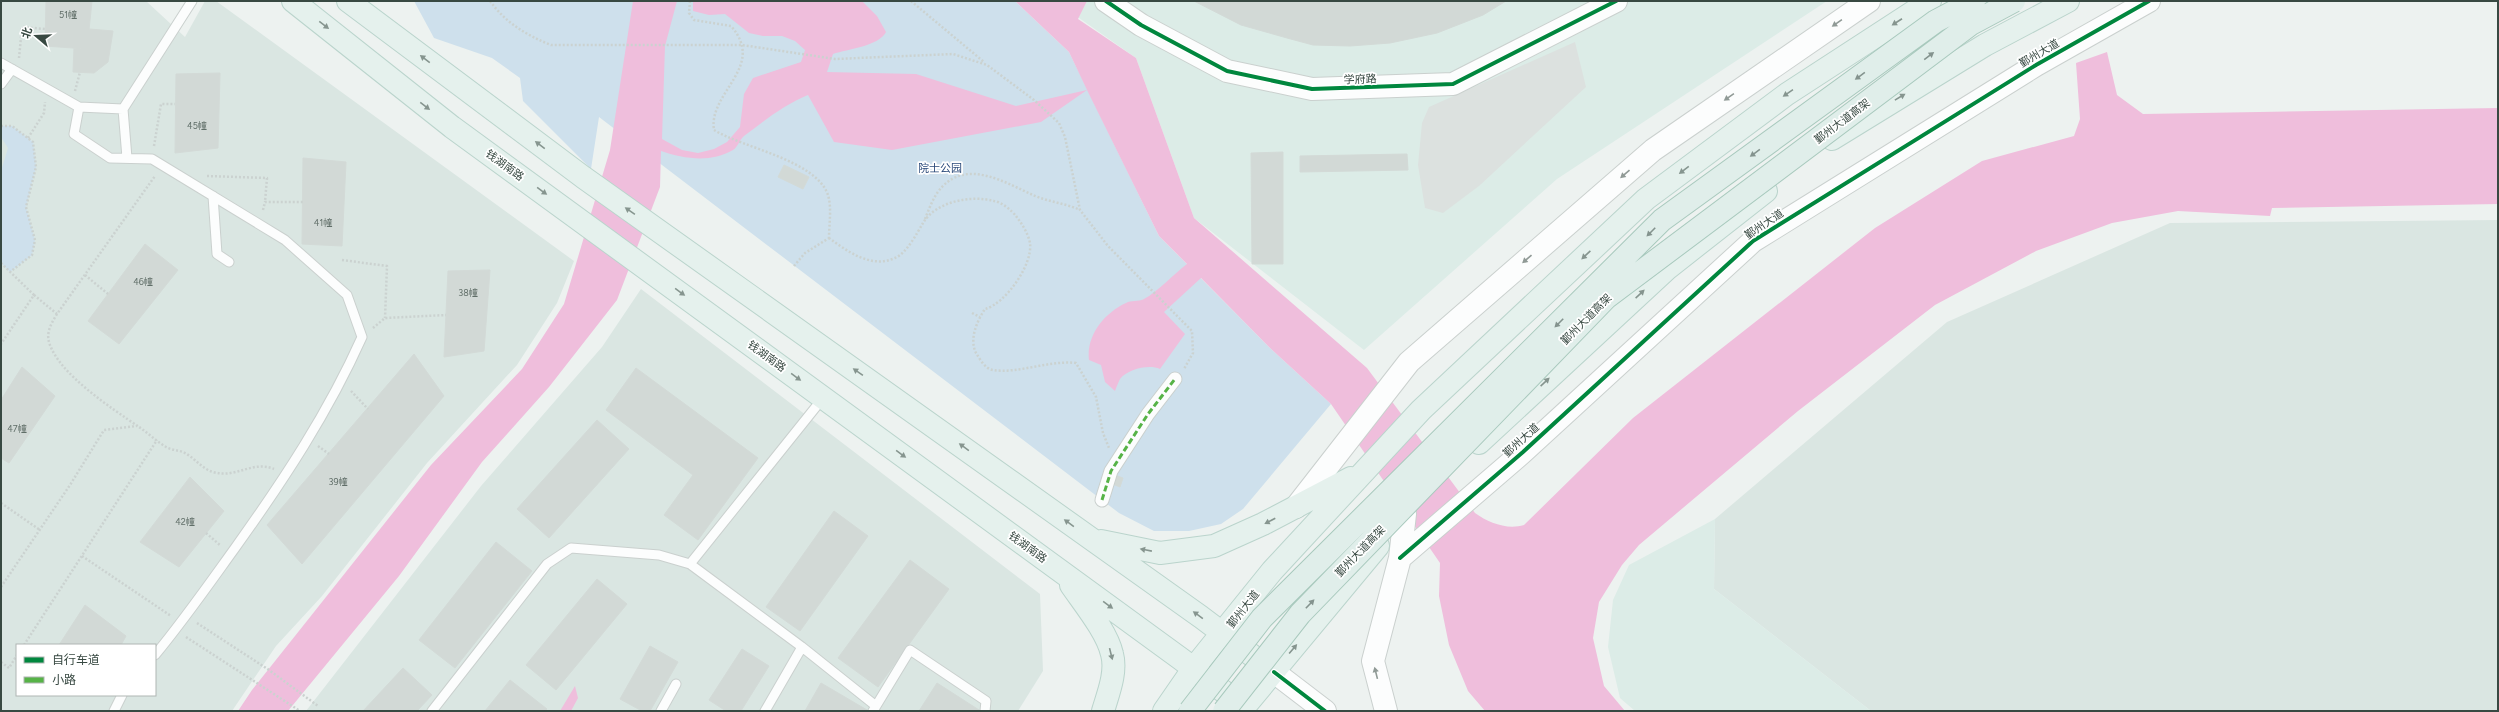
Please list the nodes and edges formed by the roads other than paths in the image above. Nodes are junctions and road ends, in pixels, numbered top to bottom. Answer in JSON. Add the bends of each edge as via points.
{"nodes":[{"id":1,"x":192,"y":1,"type":"edge"},
{"id":2,"x":293,"y":1,"type":"edge"},
{"id":3,"x":348,"y":1,"type":"edge"},
{"id":4,"x":1106,"y":1,"type":"edge"},
{"id":5,"x":1869,"y":1,"type":"edge"},
{"id":6,"x":1930,"y":1,"type":"edge"},
{"id":7,"x":1974,"y":1,"type":"edge"},
{"id":8,"x":2014,"y":1,"type":"edge"},
{"id":9,"x":2068,"y":1,"type":"edge"},
{"id":10,"x":2149,"y":1,"type":"edge"},
{"id":11,"x":1605,"y":3,"type":"edge"},
{"id":12,"x":1,"y":63,"type":"edge"},
{"id":13,"x":15,"y":71,"type":"junction"},
{"id":14,"x":1,"y":84,"type":"edge"},
{"id":15,"x":75,"y":105,"type":"junction"},
{"id":16,"x":123,"y":109,"type":"junction"},
{"id":17,"x":127,"y":158,"type":"junction"},
{"id":18,"x":213,"y":196,"type":"junction"},
{"id":19,"x":229,"y":262,"type":"dead end"},
{"id":20,"x":1175,"y":379,"type":"road end"},
{"id":21,"x":824,"y":398,"type":"junction"},
{"id":22,"x":1366,"y":470,"type":"junction"},
{"id":23,"x":1102,"y":500,"type":"dead end"},
{"id":24,"x":1296,"y":507,"type":"junction"},
{"id":25,"x":1405,"y":514,"type":"junction"},
{"id":26,"x":1093,"y":540,"type":"junction"},
{"id":27,"x":1400,"y":558,"type":"junction"},
{"id":28,"x":690,"y":564,"type":"junction"},
{"id":29,"x":1063,"y":572,"type":"junction"},
{"id":30,"x":1223,"y":635,"type":"junction"},
{"id":31,"x":802,"y":647,"type":"junction"},
{"id":32,"x":156,"y":654,"type":"edge"},
{"id":33,"x":1193,"y":669,"type":"junction"},
{"id":34,"x":1274,"y":672,"type":"junction"},
{"id":35,"x":676,"y":684,"type":"dead end"},
{"id":36,"x":122,"y":696,"type":"edge"},
{"id":37,"x":874,"y":708,"type":"edge"},
{"id":38,"x":1239,"y":710,"type":"edge"},
{"id":39,"x":114,"y":711,"type":"edge"},
{"id":40,"x":432,"y":711,"type":"edge"},
{"id":41,"x":661,"y":711,"type":"edge"},
{"id":42,"x":765,"y":711,"type":"edge"},
{"id":43,"x":985,"y":711,"type":"edge"},
{"id":44,"x":1103,"y":711,"type":"edge"},
{"id":45,"x":1164,"y":711,"type":"edge"},
{"id":46,"x":1190,"y":711,"type":"edge"},
{"id":47,"x":1325,"y":711,"type":"edge"},
{"id":48,"x":1386,"y":711,"type":"edge"}],
"edges":[{"from":1,"to":16,"type":"lane"},
{"from":2,"to":21,"type":"main road","name":"钱湖南路","one_way":true,"via":[[452,127]]},
{"from":26,"to":3,"type":"main road","one_way":true,"via":[[583,177]]},
{"from":4,"to":11,"type":"street","name":"学府路","via":[[1141,25],[1227,71],[1312,89],[1453,84]]},
{"from":5,"to":24,"type":"street","one_way":true,"via":[[1653,150],[1409,362]]},
{"from":6,"to":22,"type":"main road","name":"鄞州大道","one_way":true,"via":[[1787,94],[1646,199],[1421,410]]},
{"from":7,"to":46,"type":"highway","name":"鄞州大道高架","one_way":true,"bridge":true,"via":[[1936,21],[1662,220],[1262,618]]},
{"from":38,"to":8,"type":"highway","name":"鄞州大道高架","one_way":true,"bridge":true,"via":[[1300,614],[1606,298],[1971,24]]},
{"from":25,"to":9,"type":"main road","one_way":true,"via":[[1668,268],[1833,138],[1984,45]]},
{"from":10,"to":27,"type":"street","name":"鄞州大道","via":[[2036,65],[1753,241],[1523,452]]},
{"from":12,"to":13,"type":"lane"},
{"from":13,"to":14,"type":"lane"},
{"from":13,"to":15,"type":"lane"},
{"from":15,"to":16,"type":"lane"},
{"from":15,"to":17,"type":"lane","via":[[74,134],[110,158]]},
{"from":16,"to":17,"type":"lane"},
{"from":17,"to":18,"type":"lane","via":[[152,159]]},
{"from":18,"to":19,"type":"lane","via":[[217,254]]},
{"from":18,"to":32,"type":"lane","via":[[285,240],[347,295],[362,337],[342,382],[287,474],[181,623]]},
{"from":20,"to":23,"type":"street","via":[[1111,470]]},
{"from":21,"to":28,"type":"lane"},
{"from":21,"to":29,"type":"main road","name":"钱湖南路","one_way":true},
{"from":22,"to":24,"type":"main road"},
{"from":22,"to":30,"type":"main road","name":"鄞州大道","via":[[1272,571]]},
{"from":24,"to":26,"type":"main road","one_way":true,"via":[[1214,546],[1160,553]]},
{"from":25,"to":27,"type":"street"},
{"from":34,"to":25,"type":"main road","one_way":true},
{"from":30,"to":26,"type":"main road","one_way":true},
{"from":48,"to":27,"type":"street","one_way":true,"via":[[1373,661]]},
{"from":28,"to":31,"type":"lane"},
{"from":28,"to":40,"type":"lane","via":[[659,556],[571,548],[547,564]]},
{"from":29,"to":33,"type":"main road","name":"钱湖南路","one_way":true},
{"from":29,"to":44,"type":"main road","one_way":true,"via":[[1101,630],[1113,654],[1111,686]]},
{"from":30,"to":33,"type":"main road","name":"鄞州大道"},
{"from":30,"to":34,"type":"main road"},
{"from":31,"to":37,"type":"lane"},
{"from":31,"to":42,"type":"lane"},
{"from":33,"to":38,"type":"main road","name":"钱湖南路"},
{"from":33,"to":45,"type":"main road","name":"鄞州大道"},
{"from":34,"to":38,"type":"main road"},
{"from":34,"to":47,"type":"street"},
{"from":35,"to":41,"type":"lane"},
{"from":36,"to":39,"type":"lane"},
{"from":37,"to":43,"type":"lane","via":[[910,650],[986,700]]}]}
